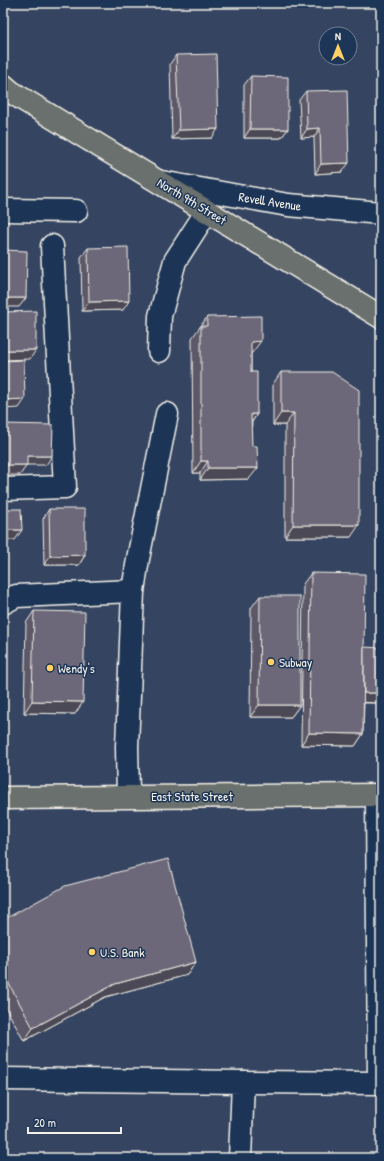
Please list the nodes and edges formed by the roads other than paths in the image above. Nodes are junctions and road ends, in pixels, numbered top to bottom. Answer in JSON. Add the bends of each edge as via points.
{"nodes":[{"id":1,"x":3,"y":85,"type":"edge"},
{"id":2,"x":161,"y":182,"type":"junction"},
{"id":3,"x":3,"y":210,"type":"edge"},
{"id":4,"x":76,"y":211,"type":"dead end"},
{"id":5,"x":207,"y":211,"type":"junction"},
{"id":6,"x":381,"y":213,"type":"edge"},
{"id":7,"x":52,"y":246,"type":"dead end"},
{"id":8,"x":381,"y":317,"type":"edge"},
{"id":9,"x":159,"y":351,"type":"dead end"},
{"id":10,"x":167,"y":414,"type":"dead end"},
{"id":11,"x":3,"y":489,"type":"edge"},
{"id":12,"x":133,"y":591,"type":"junction"},
{"id":13,"x":3,"y":603,"type":"edge"},
{"id":14,"x":379,"y":794,"type":"edge"},
{"id":15,"x":128,"y":796,"type":"junction"},
{"id":16,"x":3,"y":798,"type":"edge"},
{"id":17,"x":3,"y":1079,"type":"edge"},
{"id":18,"x":243,"y":1082,"type":"junction"},
{"id":19,"x":240,"y":1158,"type":"edge"}],
"edges":[{"from":1,"to":2,"type":"main road","name":"North 9th Street"},
{"from":2,"to":5,"type":"main road","name":"North 9th Street"},
{"from":2,"to":6,"type":"street","name":"Revell Avenue","via":[[288,205]]},
{"from":3,"to":4,"type":"street"},
{"from":5,"to":8,"type":"main road","name":"North 9th Street"},
{"from":5,"to":9,"type":"street","via":[[176,260],[160,316]]},
{"from":7,"to":11,"type":"street","via":[[64,487]]},
{"from":10,"to":12,"type":"street"},
{"from":12,"to":13,"type":"street","via":[[16,596]]},
{"from":12,"to":15,"type":"street","via":[[127,747]]},
{"from":14,"to":15,"type":"main road","name":"East State Street"},
{"from":14,"to":18,"type":"street","via":[[379,1083]]},
{"from":15,"to":16,"type":"main road","name":"East State Street"},
{"from":17,"to":18,"type":"street"},
{"from":18,"to":19,"type":"street"}]}
